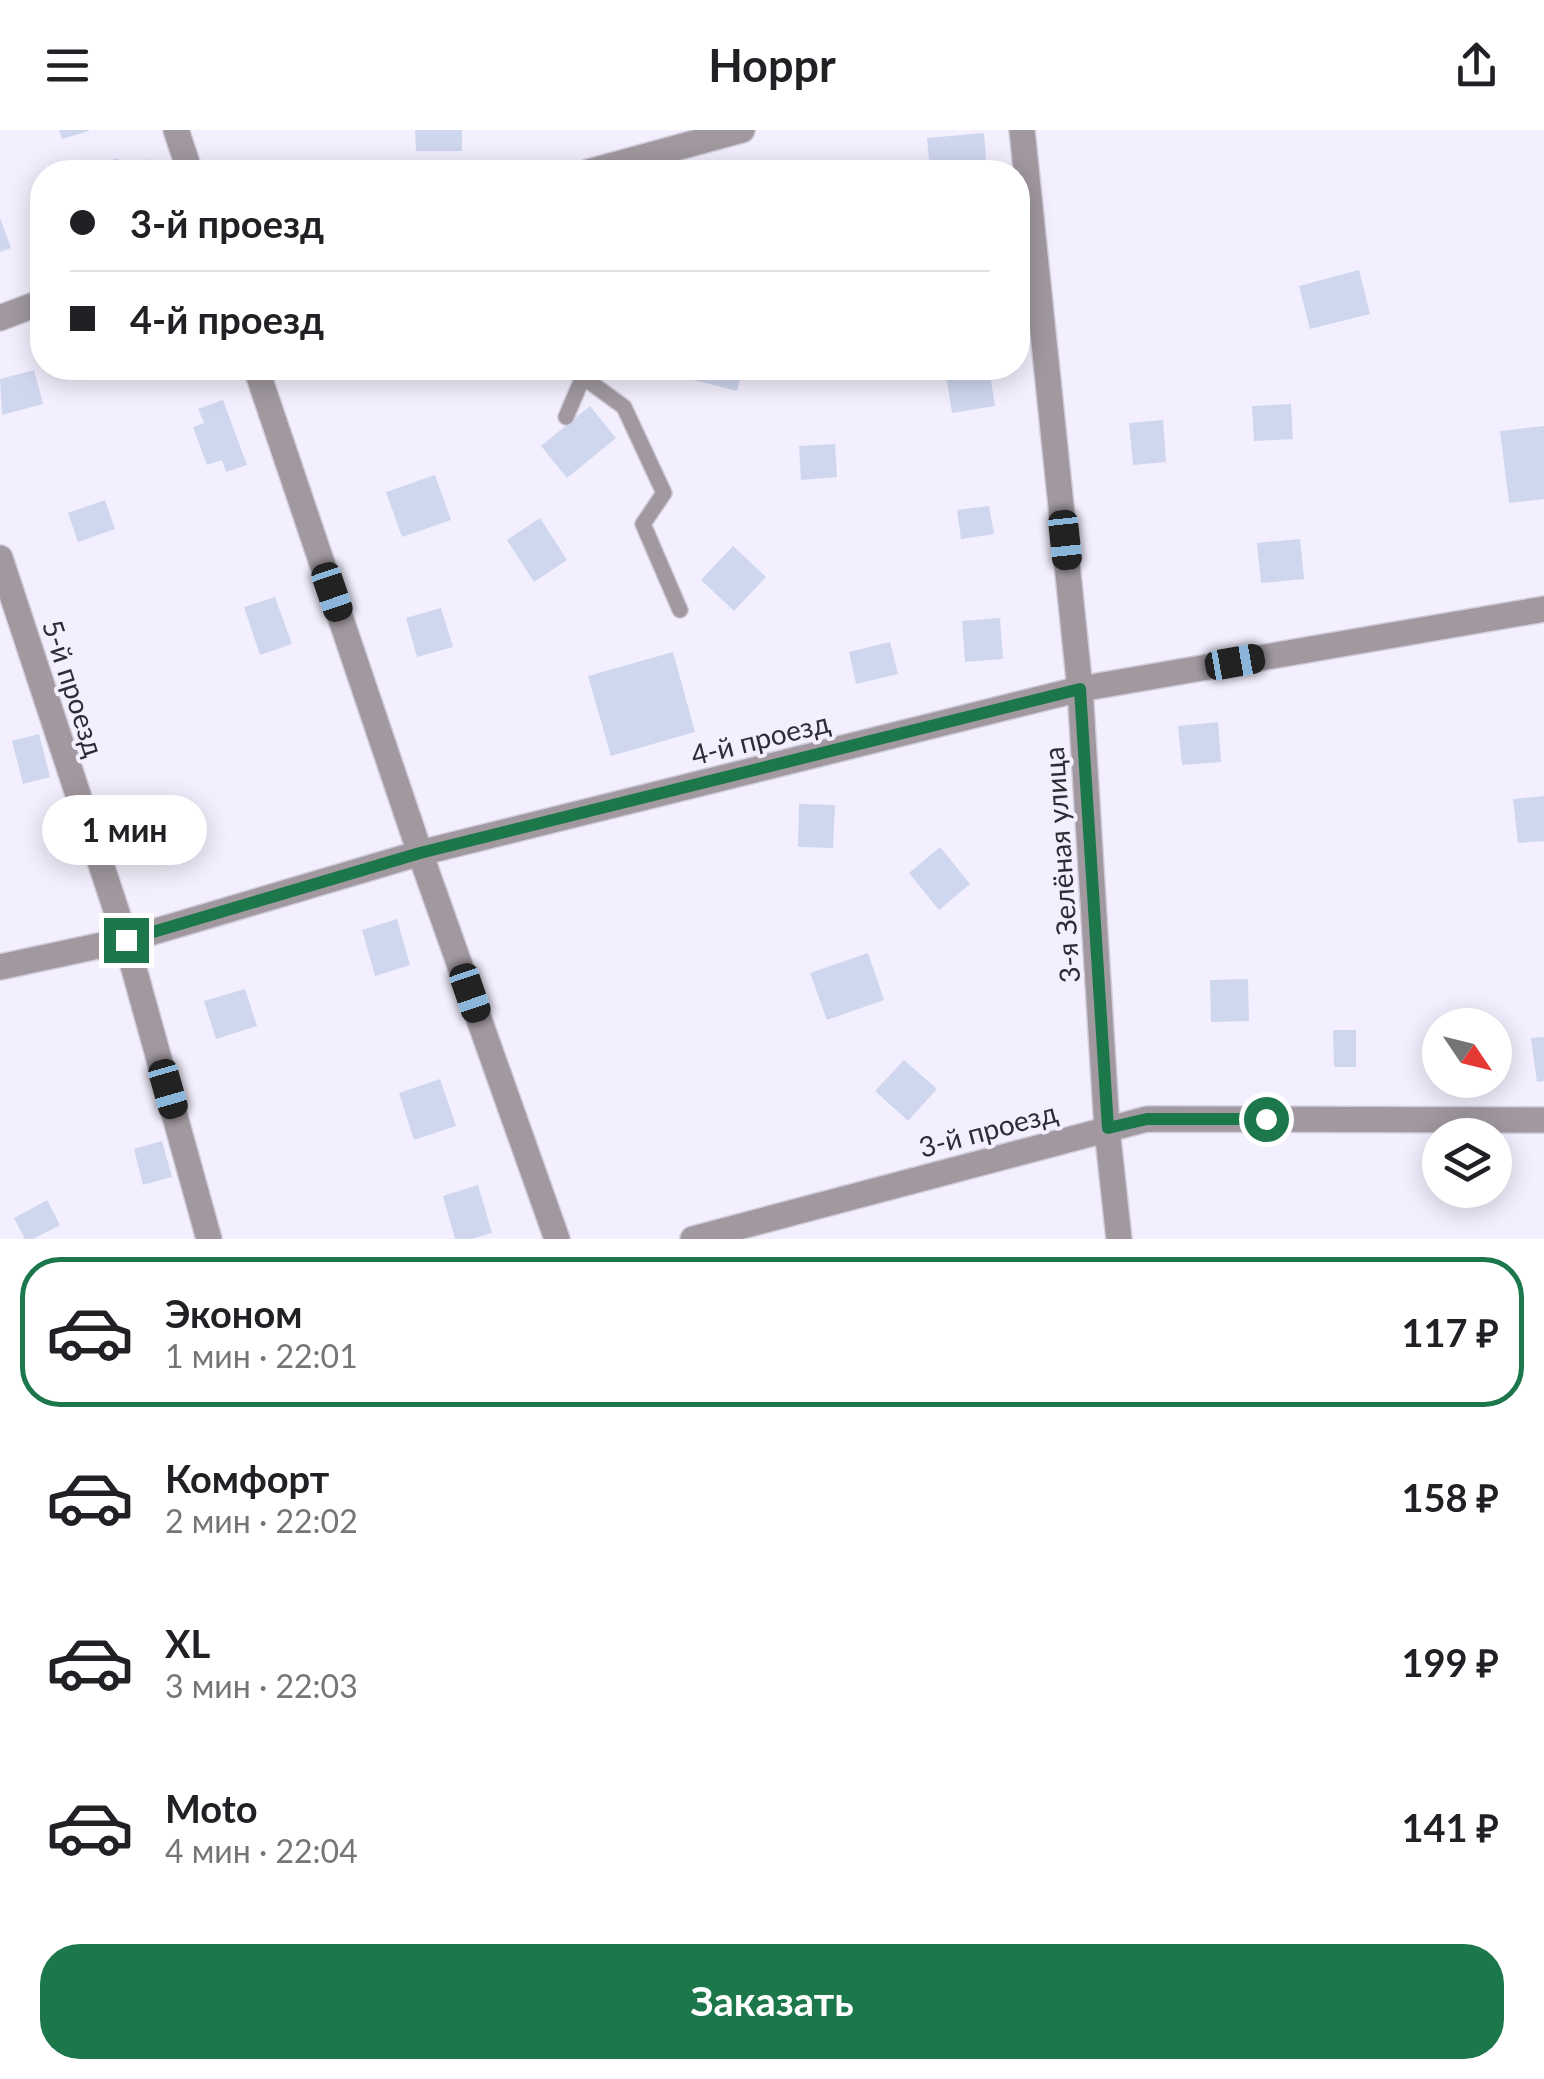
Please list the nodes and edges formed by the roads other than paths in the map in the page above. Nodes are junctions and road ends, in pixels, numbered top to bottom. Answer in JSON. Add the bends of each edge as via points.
{"nodes":[{"id":1,"x":176,"y":130,"type":"edge"},
{"id":2,"x":742,"y":130,"type":"edge"},
{"id":3,"x":1022,"y":130,"type":"edge"},
{"id":4,"x":186,"y":160,"type":"edge"},
{"id":5,"x":632,"y":160,"type":"edge"},
{"id":6,"x":1025,"y":160,"type":"edge"},
{"id":7,"x":1030,"y":207,"type":"edge"},
{"id":8,"x":30,"y":307,"type":"edge"},
{"id":9,"x":0,"y":318,"type":"edge"},
{"id":10,"x":260,"y":380,"type":"edge"},
{"id":11,"x":578,"y":380,"type":"edge"},
{"id":12,"x":591,"y":380,"type":"edge"},
{"id":13,"x":566,"y":417,"type":"dead end"},
{"id":14,"x":2,"y":568,"type":"edge"},
{"id":15,"x":1544,"y":608,"type":"edge"},
{"id":16,"x":680,"y":610,"type":"dead end"},
{"id":17,"x":1080,"y":689,"type":"junction"},
{"id":18,"x":420,"y":853,"type":"junction"},
{"id":19,"x":126,"y":940,"type":"junction"},
{"id":20,"x":0,"y":966,"type":"edge"},
{"id":21,"x":1544,"y":1120,"type":"edge"},
{"id":22,"x":1108,"y":1128,"type":"junction"},
{"id":23,"x":209,"y":1239,"type":"edge"},
{"id":24,"x":556,"y":1239,"type":"edge"},
{"id":25,"x":692,"y":1239,"type":"edge"},
{"id":26,"x":1119,"y":1239,"type":"edge"}],
"edges":[{"from":1,"to":4,"type":"street"},
{"from":2,"to":5,"type":"street"},
{"from":3,"to":6,"type":"street","name":"3-я Зелёная улица"},
{"from":7,"to":17,"type":"street","name":"3-я Зелёная улица"},
{"from":8,"to":9,"type":"street"},
{"from":10,"to":18,"type":"street"},
{"from":11,"to":13,"type":"lane"},
{"from":12,"to":16,"type":"lane","via":[[624,407],[664,494],[643,524]]},
{"from":14,"to":19,"type":"street","name":"5-й проезд"},
{"from":15,"to":17,"type":"street","name":"4-й проезд"},
{"from":17,"to":18,"type":"street","name":"4-й проезд"},
{"from":17,"to":22,"type":"street","name":"3-я Зелёная улица"},
{"from":18,"to":19,"type":"street","name":"4-й проезд"},
{"from":18,"to":24,"type":"street"},
{"from":19,"to":20,"type":"street","name":"4-й проезд"},
{"from":19,"to":23,"type":"street","name":"5-й проезд"},
{"from":21,"to":22,"type":"street","name":"3-й проезд","via":[[1147,1119]]},
{"from":22,"to":25,"type":"street","name":"3-й проезд"},
{"from":22,"to":26,"type":"street","name":"3-я Зелёная улица"}]}
